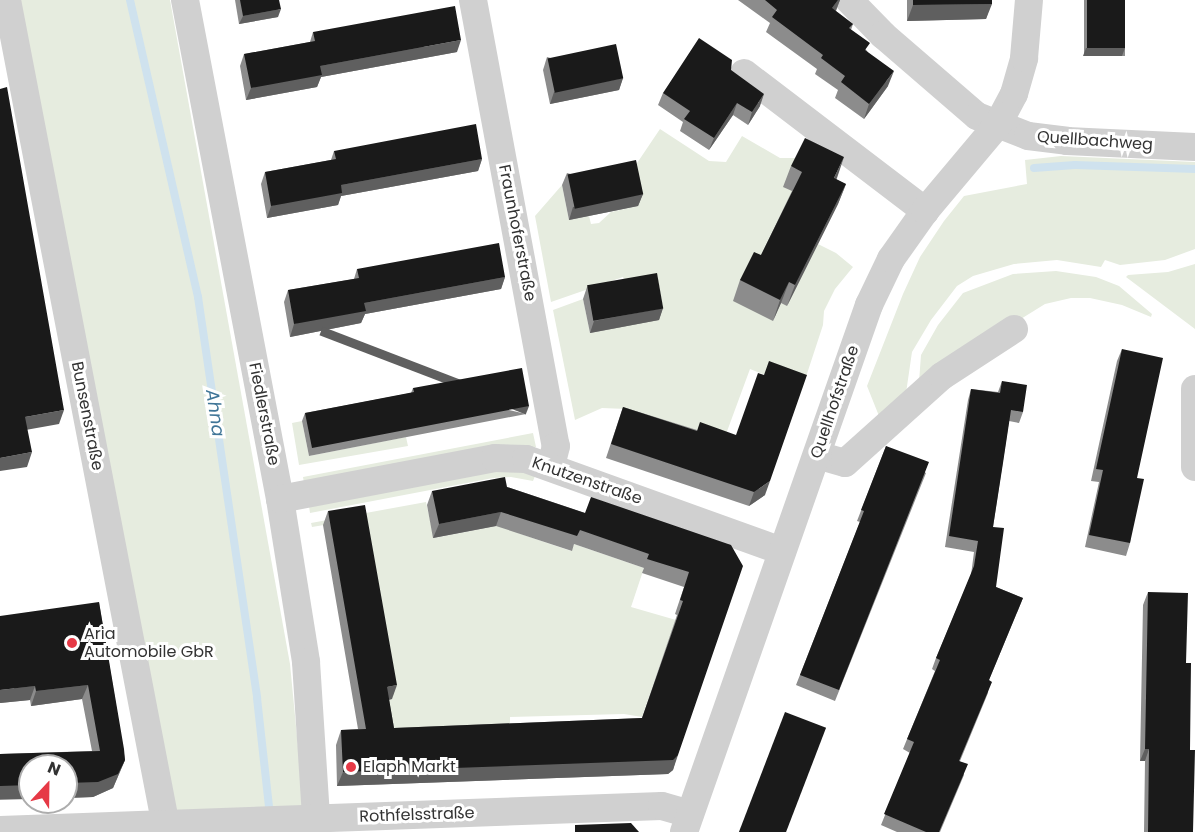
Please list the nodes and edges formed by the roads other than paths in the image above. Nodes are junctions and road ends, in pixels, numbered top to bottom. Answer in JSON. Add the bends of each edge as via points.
{"nodes":[{"id":1,"x":7,"y":0,"type":"edge"},
{"id":2,"x":185,"y":0,"type":"edge"},
{"id":3,"x":473,"y":0,"type":"edge"},
{"id":4,"x":849,"y":0,"type":"edge"},
{"id":5,"x":1029,"y":0,"type":"edge"},
{"id":6,"x":744,"y":73,"type":"dead end"},
{"id":7,"x":998,"y":124,"type":"junction"},
{"id":8,"x":1195,"y":147,"type":"edge"},
{"id":9,"x":925,"y":212,"type":"junction"},
{"id":10,"x":1014,"y":329,"type":"dead end"},
{"id":11,"x":1195,"y":389,"type":"edge"},
{"id":12,"x":818,"y":455,"type":"junction"},
{"id":13,"x":551,"y":466,"type":"junction"},
{"id":14,"x":1195,"y":467,"type":"edge"},
{"id":15,"x":280,"y":499,"type":"junction"},
{"id":16,"x":782,"y":551,"type":"junction"},
{"id":17,"x":311,"y":823,"type":"edge"},
{"id":18,"x":687,"y":823,"type":"edge"},
{"id":19,"x":166,"y":827,"type":"edge"},
{"id":20,"x":0,"y":830,"type":"edge"}],
"edges":[{"from":1,"to":19,"type":"street","name":"Bunsenstraße"},
{"from":2,"to":15,"type":"street","name":"Fiedlerstraße"},
{"from":3,"to":13,"type":"street","name":"Fraunhoferstraße","via":[[556,446]]},
{"from":4,"to":7,"type":"street","name":"Quellbachweg","via":[[977,116]]},
{"from":5,"to":7,"type":"street","name":"Quellhofstraße","via":[[1024,58],[1014,94]]},
{"from":6,"to":9,"type":"street"},
{"from":7,"to":8,"type":"street","name":"Quellbachweg","via":[[1028,136],[1057,140]]},
{"from":7,"to":9,"type":"street","name":"Quellhofstraße"},
{"from":9,"to":12,"type":"street","name":"Quellhofstraße","via":[[891,260],[869,305]]},
{"from":10,"to":12,"type":"street","via":[[942,376],[845,463]]},
{"from":11,"to":14,"type":"street"},
{"from":12,"to":16,"type":"street","name":"Quellhofstraße"},
{"from":13,"to":15,"type":"street","name":"Knutzenstraße","via":[[526,459],[495,458]]},
{"from":13,"to":16,"type":"street","name":"Knutzenstraße"},
{"from":15,"to":17,"type":"street","name":"Fiedlerstraße","via":[[306,662]]},
{"from":16,"to":18,"type":"street","name":"Quellhofstraße"},
{"from":17,"to":18,"type":"street","name":"Rothfelsstraße","via":[[662,806]]},
{"from":17,"to":19,"type":"street","name":"Rothfelsstraße"},
{"from":19,"to":20,"type":"street","name":"Rothfelsstraße"}]}
